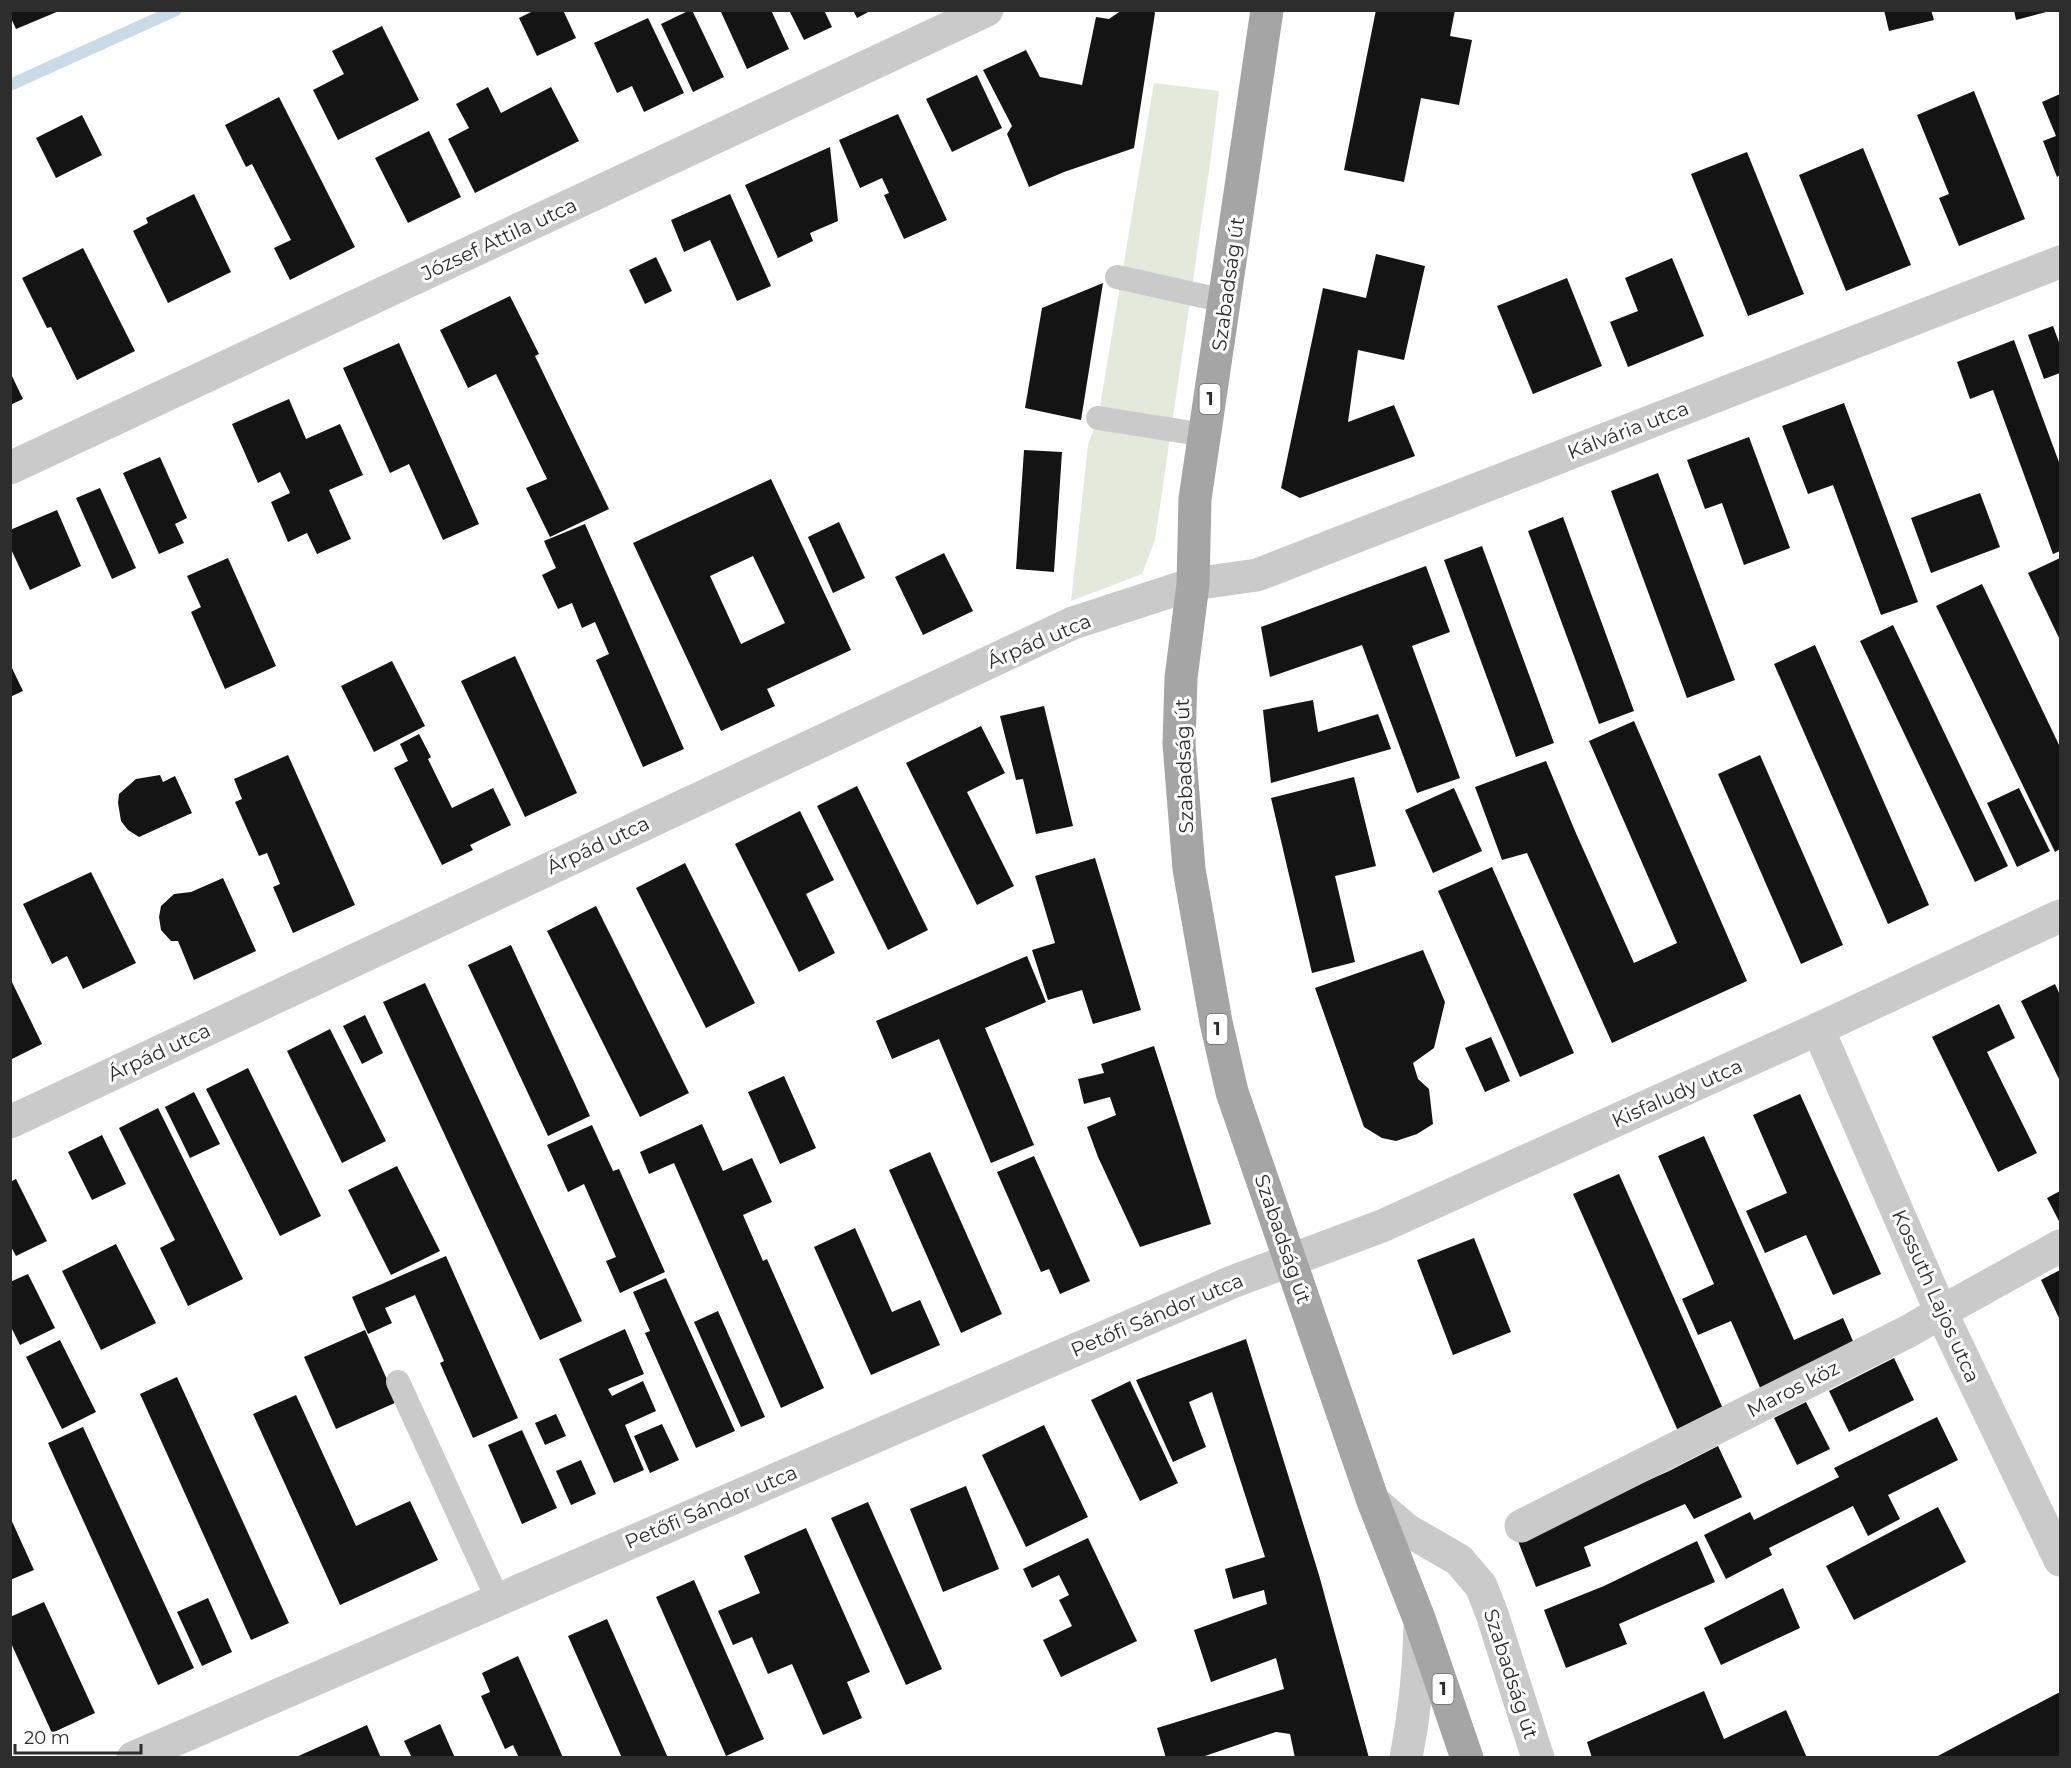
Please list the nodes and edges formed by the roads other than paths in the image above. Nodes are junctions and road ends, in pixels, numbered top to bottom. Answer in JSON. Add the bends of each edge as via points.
{"nodes":[{"id":1,"x":987,"y":10,"type":"edge"},
{"id":2,"x":1267,"y":10,"type":"edge"},
{"id":3,"x":2061,"y":262,"type":"edge"},
{"id":4,"x":1117,"y":277,"type":"dead end"},
{"id":5,"x":1226,"y":301,"type":"junction"},
{"id":6,"x":1098,"y":418,"type":"dead end"},
{"id":7,"x":1205,"y":435,"type":"junction"},
{"id":8,"x":10,"y":468,"type":"edge"},
{"id":9,"x":1193,"y":584,"type":"junction"},
{"id":10,"x":2061,"y":916,"type":"edge"},
{"id":11,"x":1818,"y":1029,"type":"junction"},
{"id":12,"x":10,"y":1122,"type":"edge"},
{"id":13,"x":2061,"y":1246,"type":"edge"},
{"id":14,"x":1290,"y":1261,"type":"junction"},
{"id":15,"x":1941,"y":1312,"type":"junction"},
{"id":16,"x":398,"y":1382,"type":"dead end"},
{"id":17,"x":1373,"y":1500,"type":"junction"},
{"id":18,"x":1521,"y":1526,"type":"dead end"},
{"id":19,"x":2061,"y":1560,"type":"edge"},
{"id":20,"x":498,"y":1600,"type":"junction"},
{"id":21,"x":1420,"y":1621,"type":"junction"},
{"id":22,"x":133,"y":1758,"type":"edge"},
{"id":23,"x":1406,"y":1758,"type":"edge"},
{"id":24,"x":1467,"y":1758,"type":"edge"},
{"id":25,"x":1538,"y":1758,"type":"edge"}],
"edges":[{"from":1,"to":8,"type":"street","name":"József Attila utca"},
{"from":2,"to":5,"type":"main road","name":"Szabadság út","number":"1"},
{"from":3,"to":9,"type":"street","name":"Kálvária utca","via":[[1257,575]]},
{"from":4,"to":5,"type":"lane"},
{"from":5,"to":7,"type":"main road","name":"Szabadság út","number":"1"},
{"from":6,"to":7,"type":"lane"},
{"from":7,"to":9,"type":"main road","name":"Szabadság út","number":"1","via":[[1195,499]]},
{"from":9,"to":12,"type":"street","name":"Árpád utca","via":[[1073,623],[995,658]]},
{"from":9,"to":14,"type":"main road","name":"Szabadság út","number":"1","via":[[1181,678],[1179,744],[1189,869],[1211,999],[1232,1092]]},
{"from":10,"to":11,"type":"street","name":"Kisfaludy utca"},
{"from":11,"to":14,"type":"street","name":"Kisfaludy utca","via":[[1382,1226]]},
{"from":11,"to":15,"type":"street","name":"Kossuth Lajos utca"},
{"from":13,"to":15,"type":"street","name":"Maros köz"},
{"from":14,"to":17,"type":"main road","name":"Szabadság út","number":"1"},
{"from":14,"to":20,"type":"street","name":"Petőfi Sándor utca","via":[[1232,1282]]},
{"from":15,"to":18,"type":"street","name":"Maros köz"},
{"from":15,"to":19,"type":"street","name":"Kossuth Lajos utca"},
{"from":16,"to":20,"type":"lane"},
{"from":17,"to":21,"type":"main road","name":"Szabadság út","number":"1"},
{"from":17,"to":25,"type":"street","name":"Szabadság út","via":[[1407,1530],[1459,1560],[1481,1586]]},
{"from":20,"to":22,"type":"street","name":"Petőfi Sándor utca"},
{"from":21,"to":23,"type":"street","name":"Szabadság út","via":[[1419,1675]]},
{"from":21,"to":24,"type":"main road","name":"Szabadság út","number":"1"}]}
